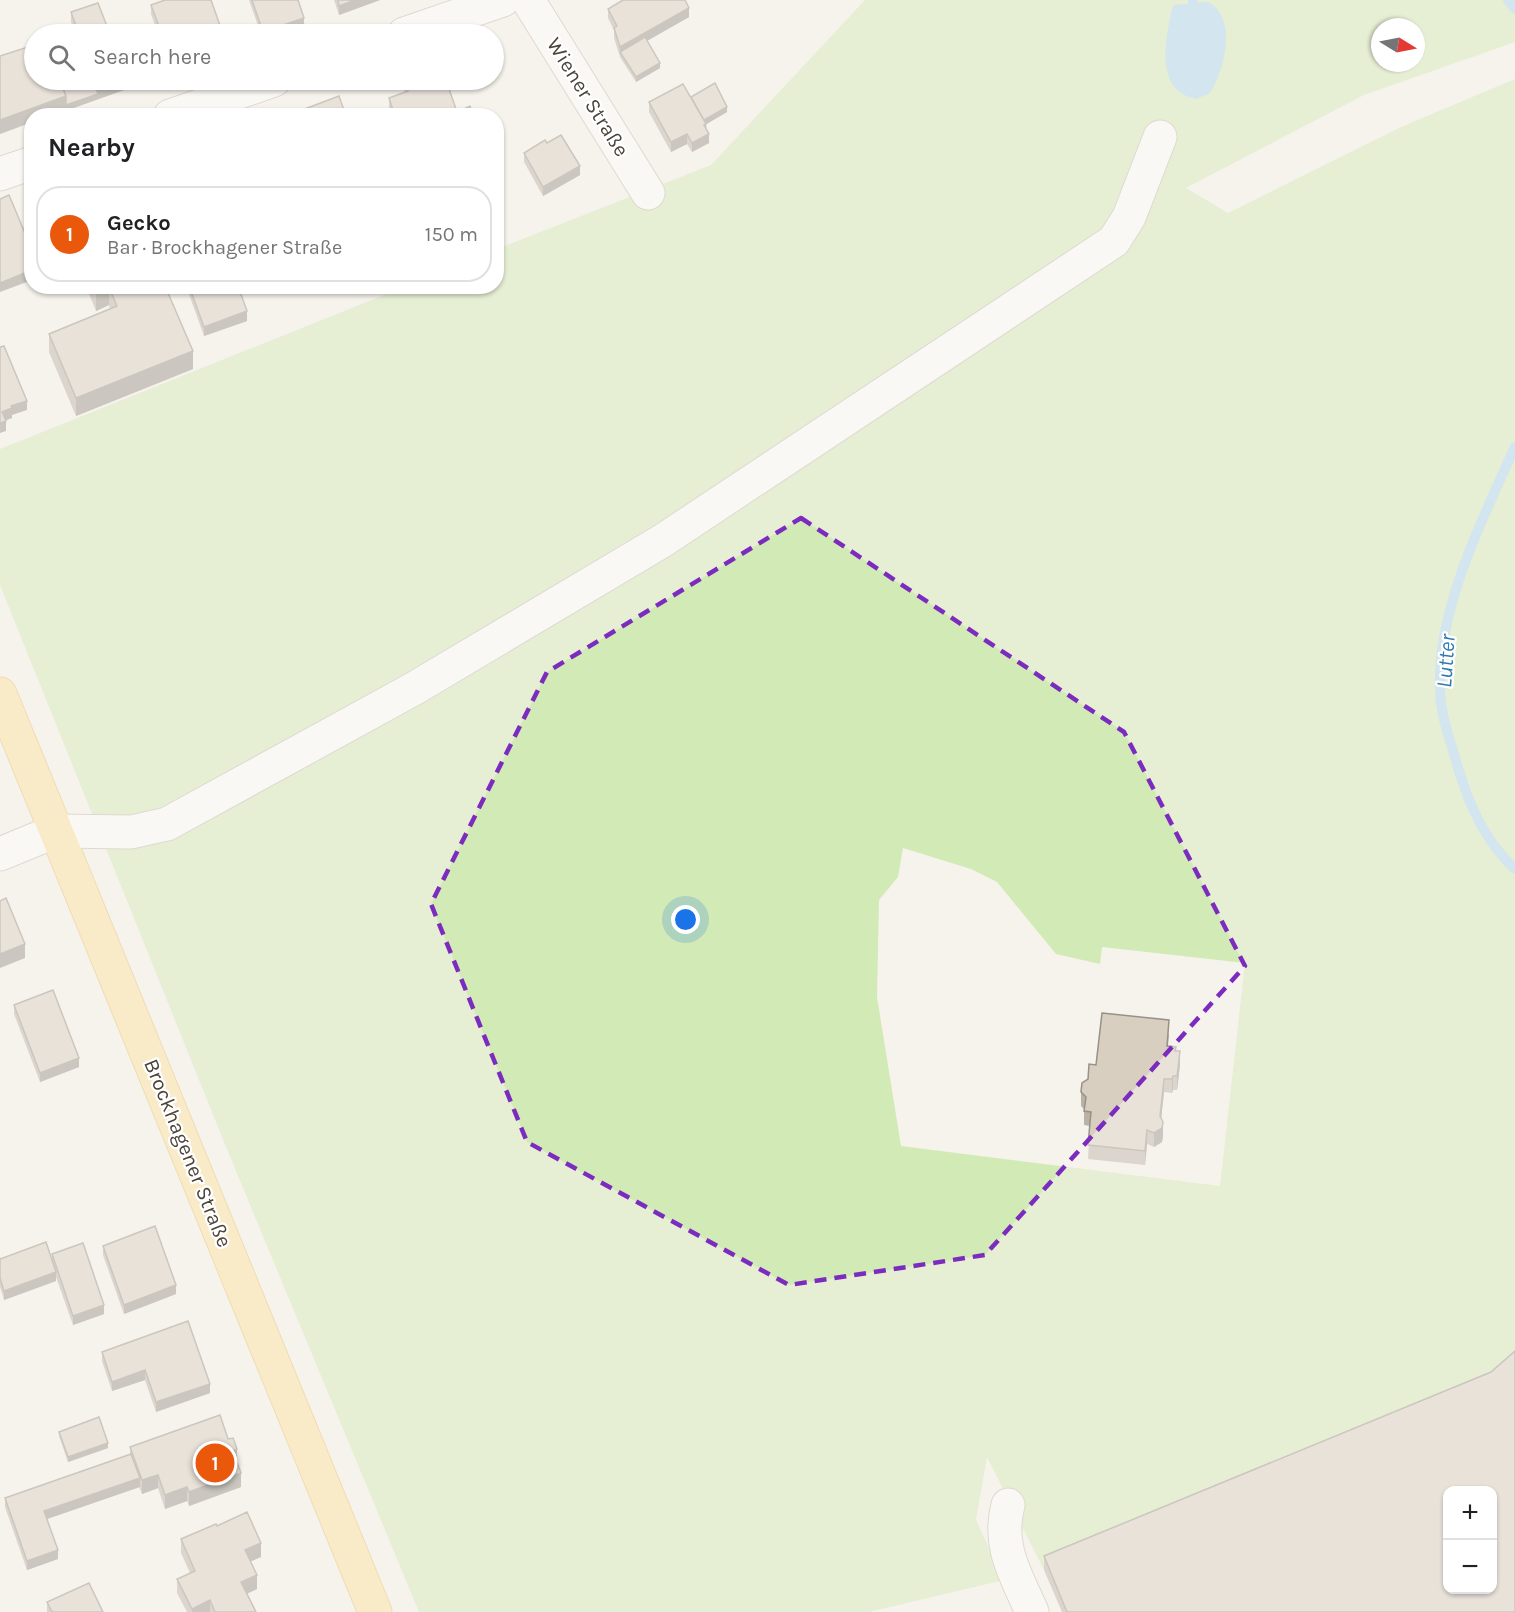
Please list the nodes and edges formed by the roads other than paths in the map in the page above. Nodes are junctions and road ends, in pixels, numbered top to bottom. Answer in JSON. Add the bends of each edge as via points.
{"nodes":[{"id":1,"x":503,"y":0,"type":"edge"},
{"id":2,"x":528,"y":0,"type":"edge"},
{"id":3,"x":433,"y":24,"type":"edge"},
{"id":4,"x":245,"y":90,"type":"edge"},
{"id":5,"x":193,"y":108,"type":"edge"},
{"id":6,"x":1160,"y":137,"type":"dead end"},
{"id":7,"x":24,"y":166,"type":"edge"},
{"id":8,"x":0,"y":174,"type":"edge"},
{"id":9,"x":648,"y":193,"type":"dead end"},
{"id":10,"x":0,"y":694,"type":"edge"},
{"id":11,"x":56,"y":831,"type":"junction"},
{"id":12,"x":0,"y":854,"type":"edge"},
{"id":13,"x":1008,"y":1505,"type":"dead end"},
{"id":14,"x":375,"y":1612,"type":"edge"},
{"id":15,"x":1032,"y":1612,"type":"edge"}],
"edges":[{"from":1,"to":3,"type":"street"},
{"from":2,"to":9,"type":"street","name":"Wiener Straße"},
{"from":4,"to":5,"type":"street"},
{"from":6,"to":11,"type":"street","via":[[1129,218],[1114,242],[663,541],[445,671],[167,824],[130,832]]},
{"from":7,"to":8,"type":"street"},
{"from":10,"to":11,"type":"main road","name":"Brockhagener Straße"},
{"from":11,"to":12,"type":"street"},
{"from":11,"to":14,"type":"main road","name":"Brockhagener Straße"},
{"from":13,"to":15,"type":"street","via":[[1005,1547]]}]}
